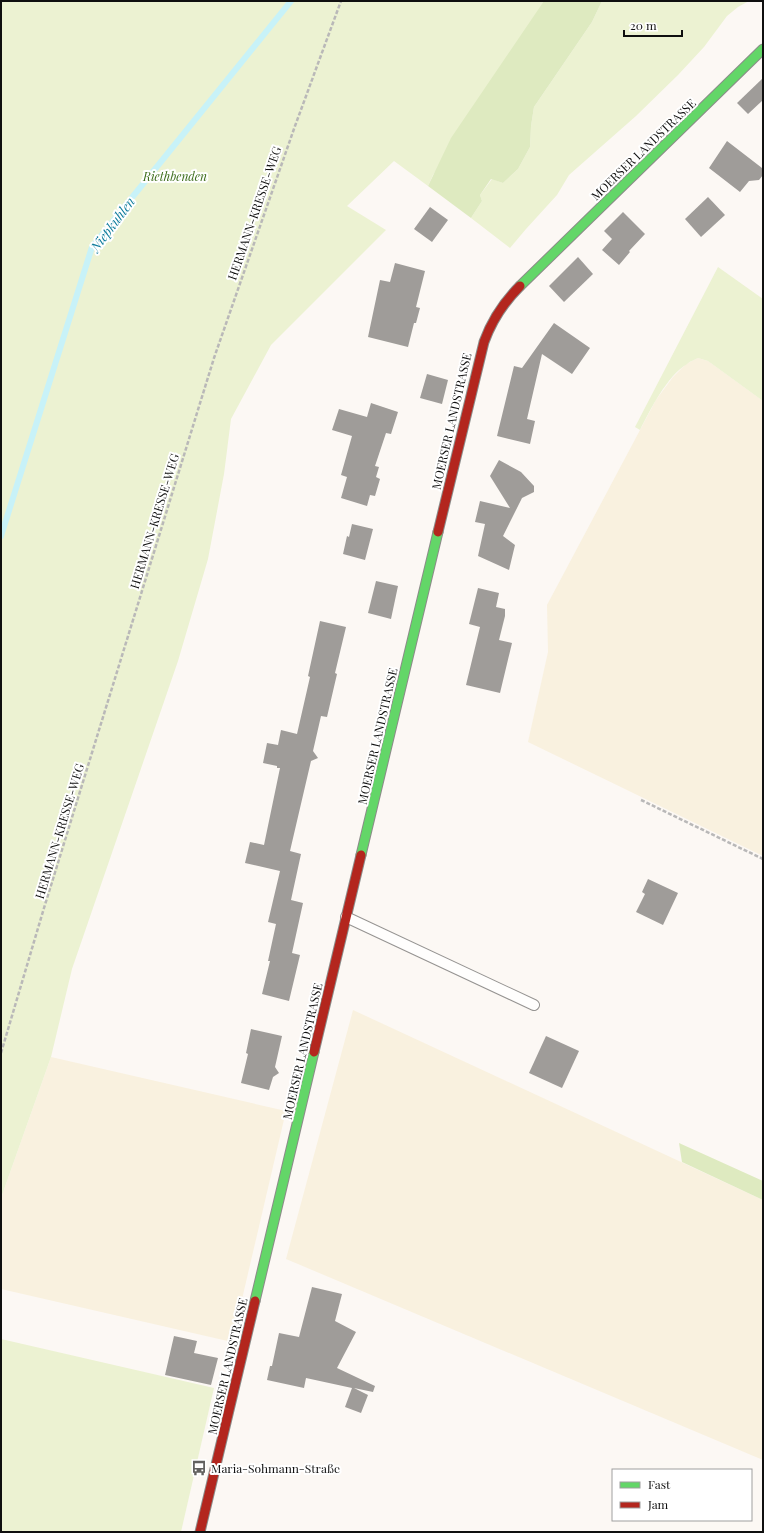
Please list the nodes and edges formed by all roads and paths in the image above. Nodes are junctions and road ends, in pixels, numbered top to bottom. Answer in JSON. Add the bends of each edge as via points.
{"nodes":[{"id":1,"x":341,"y":1,"type":"edge"},
{"id":2,"x":763,"y":49,"type":"edge"},
{"id":3,"x":641,"y":800,"type":"dead end"},
{"id":4,"x":763,"y":860,"type":"edge"},
{"id":5,"x":346,"y":917,"type":"junction"},
{"id":6,"x":534,"y":1006,"type":"dead end"},
{"id":7,"x":1,"y":1053,"type":"edge"},
{"id":8,"x":200,"y":1532,"type":"edge"}],
"edges":[{"from":1,"to":7,"type":"path","name":"HERMANN-KRESSE-WEG","via":[[214,358]]},
{"from":2,"to":5,"type":"main road","name":"MOERSER LANDSTRASSE","via":[[501,305],[487,331]]},
{"from":3,"to":4,"type":"path"},
{"from":5,"to":6,"type":"lane"},
{"from":5,"to":8,"type":"main road","name":"MOERSER LANDSTRASSE"}]}
